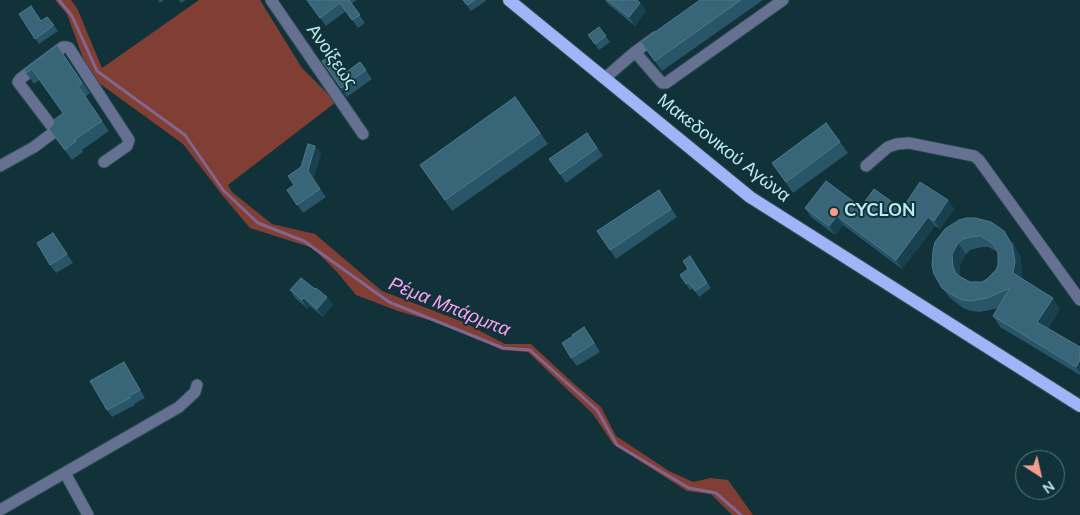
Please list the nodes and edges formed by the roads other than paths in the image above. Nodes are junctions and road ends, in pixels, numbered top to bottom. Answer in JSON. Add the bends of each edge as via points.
{"nodes":[{"id":1,"x":271,"y":0,"type":"edge"},
{"id":2,"x":509,"y":0,"type":"edge"},
{"id":3,"x":783,"y":0,"type":"edge"},
{"id":4,"x":667,"y":29,"type":"edge"},
{"id":5,"x":635,"y":52,"type":"junction"},
{"id":6,"x":605,"y":78,"type":"junction"},
{"id":7,"x":363,"y":134,"type":"dead end"},
{"id":8,"x":104,"y":162,"type":"dead end"},
{"id":9,"x":0,"y":166,"type":"edge"},
{"id":10,"x":866,"y":166,"type":"dead end"},
{"id":11,"x":1080,"y":300,"type":"edge"},
{"id":12,"x":197,"y":384,"type":"dead end"},
{"id":13,"x":1080,"y":406,"type":"edge"},
{"id":14,"x":65,"y":473,"type":"junction"},
{"id":15,"x":0,"y":510,"type":"edge"},
{"id":16,"x":88,"y":515,"type":"edge"}],
"edges":[{"from":1,"to":7,"type":"street","name":"Ανοίξεως"},
{"from":2,"to":6,"type":"main road","name":"Μακεδονικού Αγώνα"},
{"from":3,"to":5,"type":"street","via":[[666,83]]},
{"from":4,"to":5,"type":"street"},
{"from":5,"to":6,"type":"street"},
{"from":6,"to":13,"type":"main road","name":"Μακεδονικού Αγώνα","via":[[750,197]]},
{"from":8,"to":9,"type":"street","via":[[127,146],[129,140],[69,48],[63,47],[18,82],[54,132]]},
{"from":10,"to":11,"type":"street","via":[[888,147],[897,144],[909,143],[974,156]]},
{"from":12,"to":14,"type":"street","via":[[195,392],[180,407]]},
{"from":14,"to":15,"type":"street"},
{"from":14,"to":16,"type":"street"}]}
